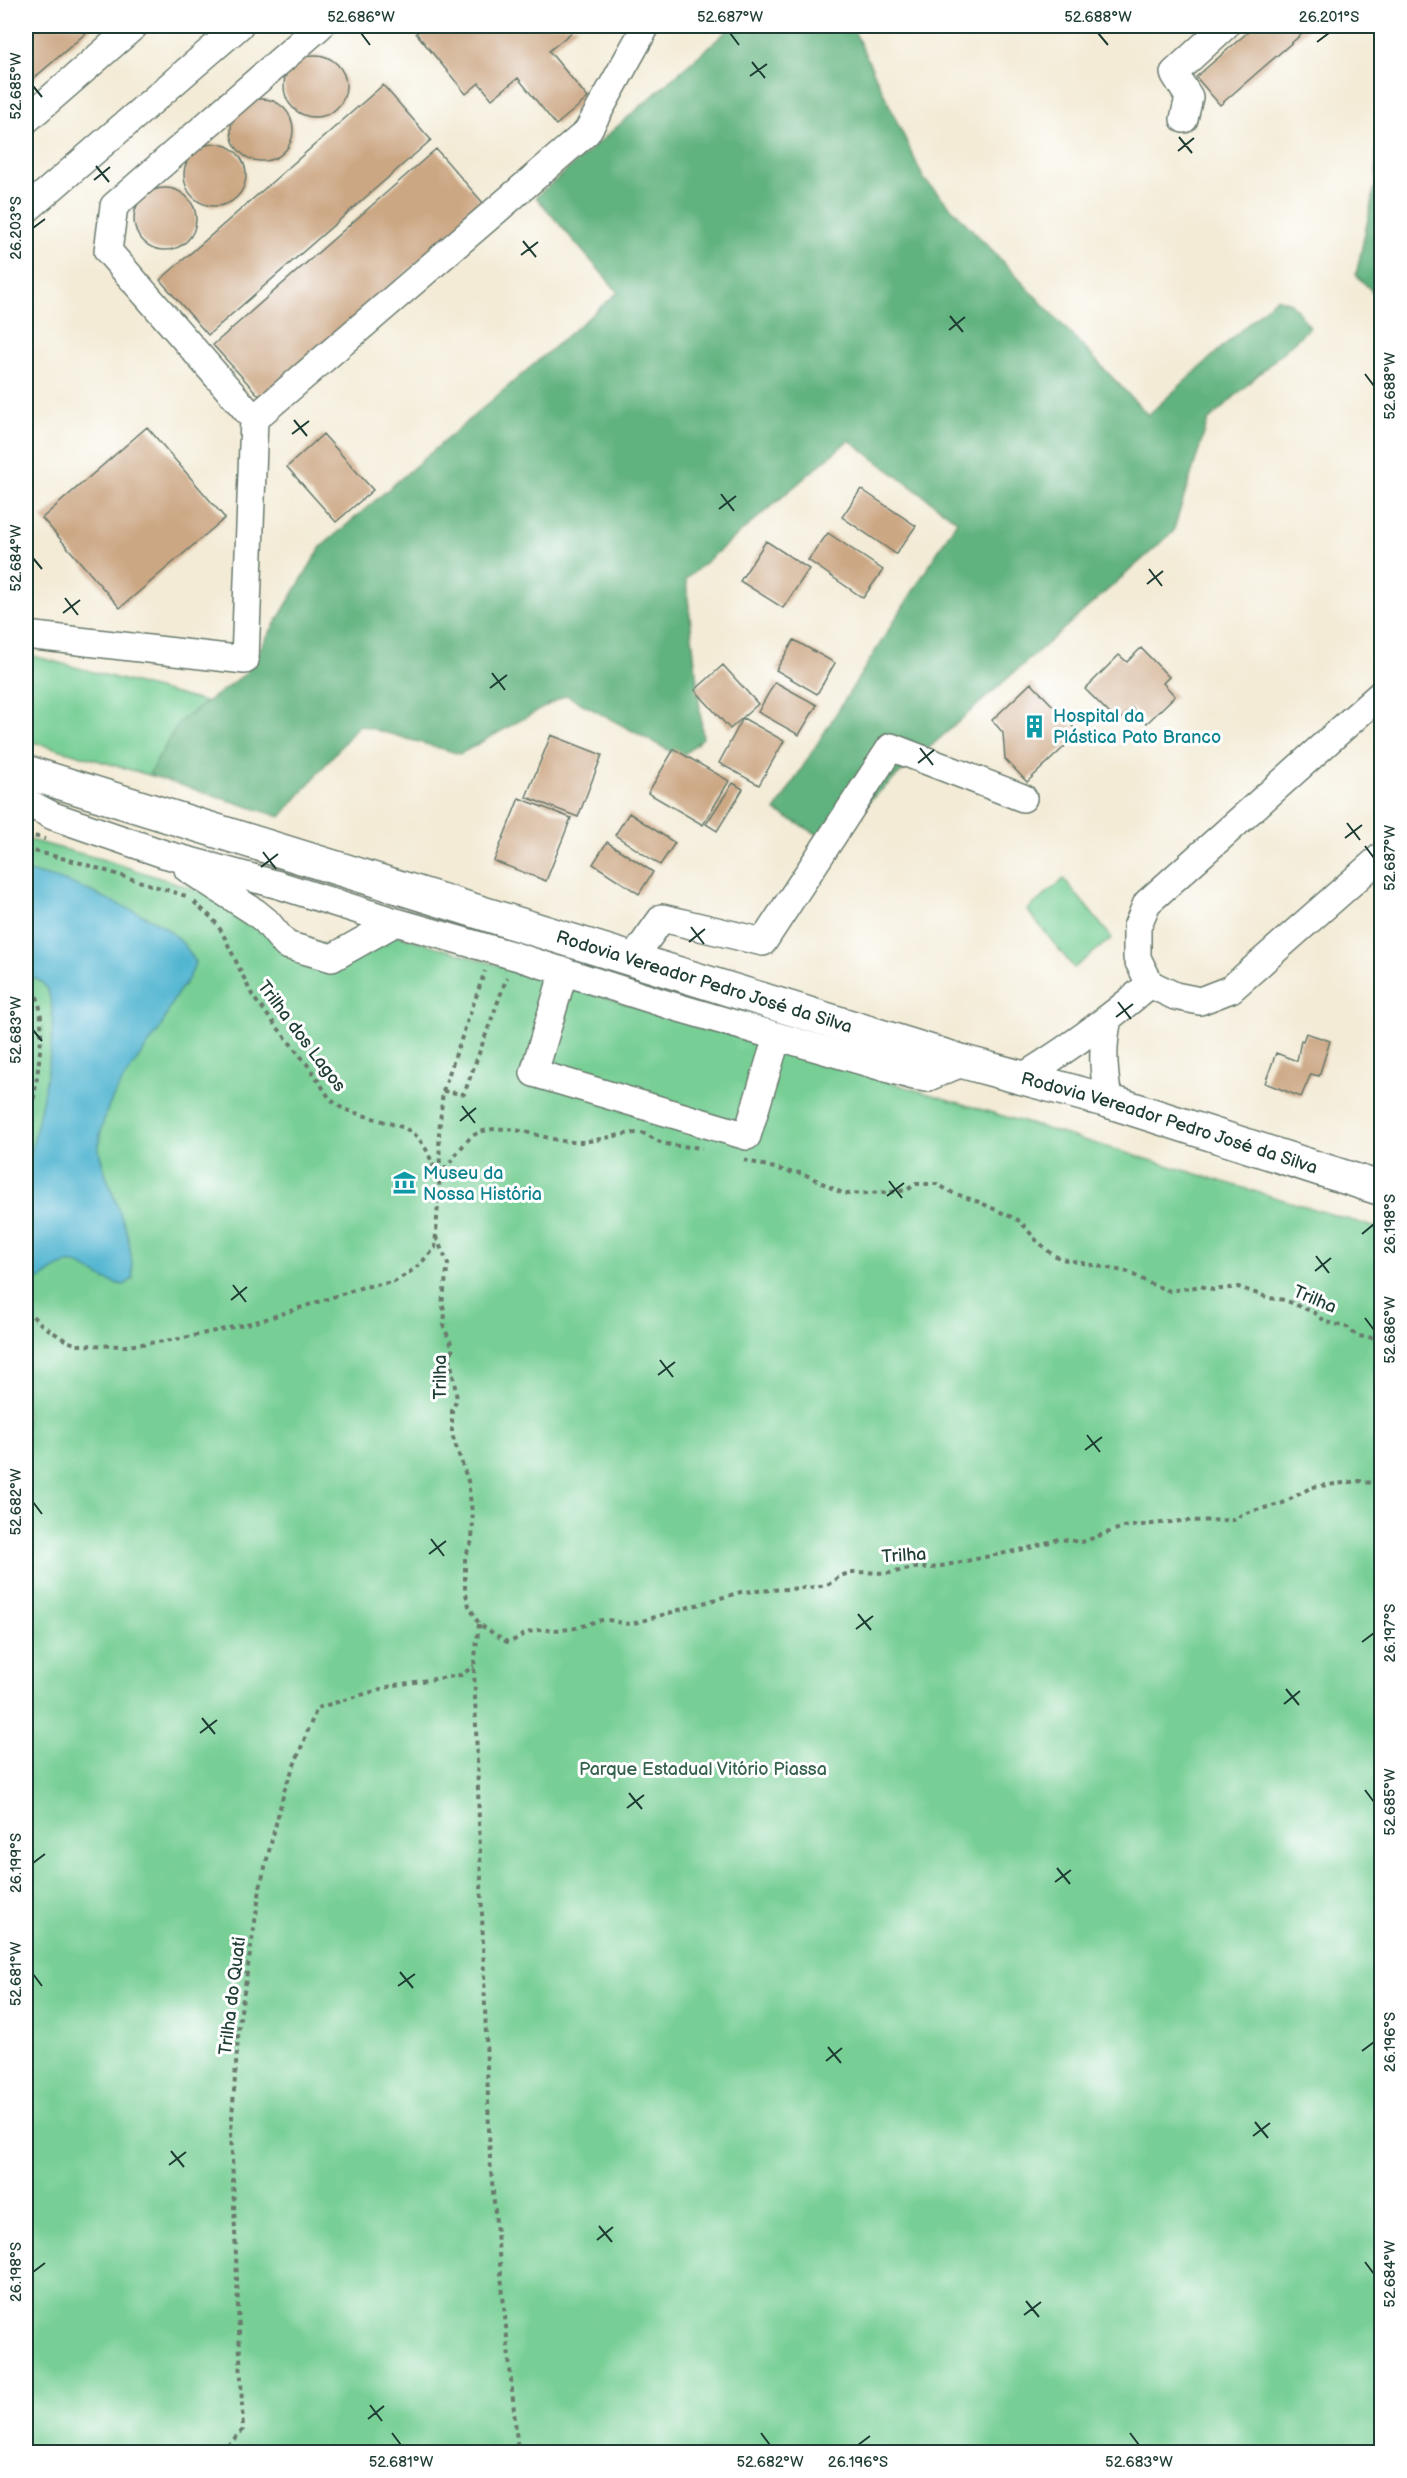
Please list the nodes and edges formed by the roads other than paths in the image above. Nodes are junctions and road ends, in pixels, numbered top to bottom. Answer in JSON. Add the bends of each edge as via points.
{"nodes":[{"id":1,"x":135,"y":26,"type":"edge"},
{"id":2,"x":239,"y":26,"type":"edge"},
{"id":3,"x":320,"y":26,"type":"edge"},
{"id":4,"x":646,"y":26,"type":"edge"},
{"id":5,"x":1225,"y":26,"type":"edge"},
{"id":6,"x":1184,"y":118,"type":"dead end"},
{"id":7,"x":26,"y":120,"type":"edge"},
{"id":8,"x":26,"y":210,"type":"edge"},
{"id":9,"x":254,"y":418,"type":"junction"},
{"id":10,"x":26,"y":635,"type":"edge"},
{"id":11,"x":1382,"y":693,"type":"edge"},
{"id":12,"x":26,"y":772,"type":"edge"},
{"id":13,"x":1023,"y":798,"type":"dead end"},
{"id":14,"x":26,"y":802,"type":"edge"},
{"id":15,"x":164,"y":854,"type":"junction"},
{"id":16,"x":1382,"y":856,"type":"edge"},
{"id":17,"x":396,"y":922,"type":"junction"},
{"id":18,"x":632,"y":960,"type":"junction"},
{"id":19,"x":564,"y":971,"type":"junction"},
{"id":20,"x":1150,"y":984,"type":"junction"},
{"id":21,"x":1108,"y":1019,"type":"junction"},
{"id":22,"x":777,"y":1037,"type":"junction"},
{"id":23,"x":964,"y":1062,"type":"junction"},
{"id":24,"x":1021,"y":1078,"type":"junction"},
{"id":25,"x":1108,"y":1101,"type":"junction"},
{"id":26,"x":1382,"y":1189,"type":"edge"}],
"edges":[{"from":1,"to":7,"type":"street"},
{"from":2,"to":8,"type":"street"},
{"from":3,"to":9,"type":"street","via":[[114,206],[108,251]]},
{"from":4,"to":9,"type":"street","via":[[587,132]]},
{"from":5,"to":6,"type":"street","via":[[1174,73],[1189,97]]},
{"from":9,"to":10,"type":"street","via":[[245,660]]},
{"from":11,"to":20,"type":"street","via":[[1147,903],[1137,927],[1137,958]]},
{"from":12,"to":18,"type":"main road","name":"Rodovia Vereador Pedro José da Silva"},
{"from":13,"to":18,"type":"street","via":[[891,747],[763,942],[662,918]]},
{"from":14,"to":15,"type":"street","via":[[53,816]]},
{"from":15,"to":17,"type":"street"},
{"from":15,"to":17,"type":"street","via":[[255,912],[286,945],[332,958]]},
{"from":16,"to":20,"type":"street","via":[[1231,989],[1200,1001],[1174,996]]},
{"from":17,"to":19,"type":"street"},
{"from":18,"to":23,"type":"main road","name":"Rodovia Vereador Pedro José da Silva"},
{"from":19,"to":22,"type":"street"},
{"from":19,"to":22,"type":"street","via":[[534,1073],[747,1136]]},
{"from":20,"to":21,"type":"street"},
{"from":21,"to":24,"type":"street"},
{"from":21,"to":25,"type":"street","via":[[1103,1058]]},
{"from":22,"to":23,"type":"street","via":[[927,1078]]},
{"from":23,"to":24,"type":"main road","name":"Rodovia Vereador Pedro José da Silva"},
{"from":24,"to":25,"type":"main road","name":"Rodovia Vereador Pedro José da Silva"},
{"from":25,"to":26,"type":"main road","name":"Rodovia Vereador Pedro José da Silva"}]}
